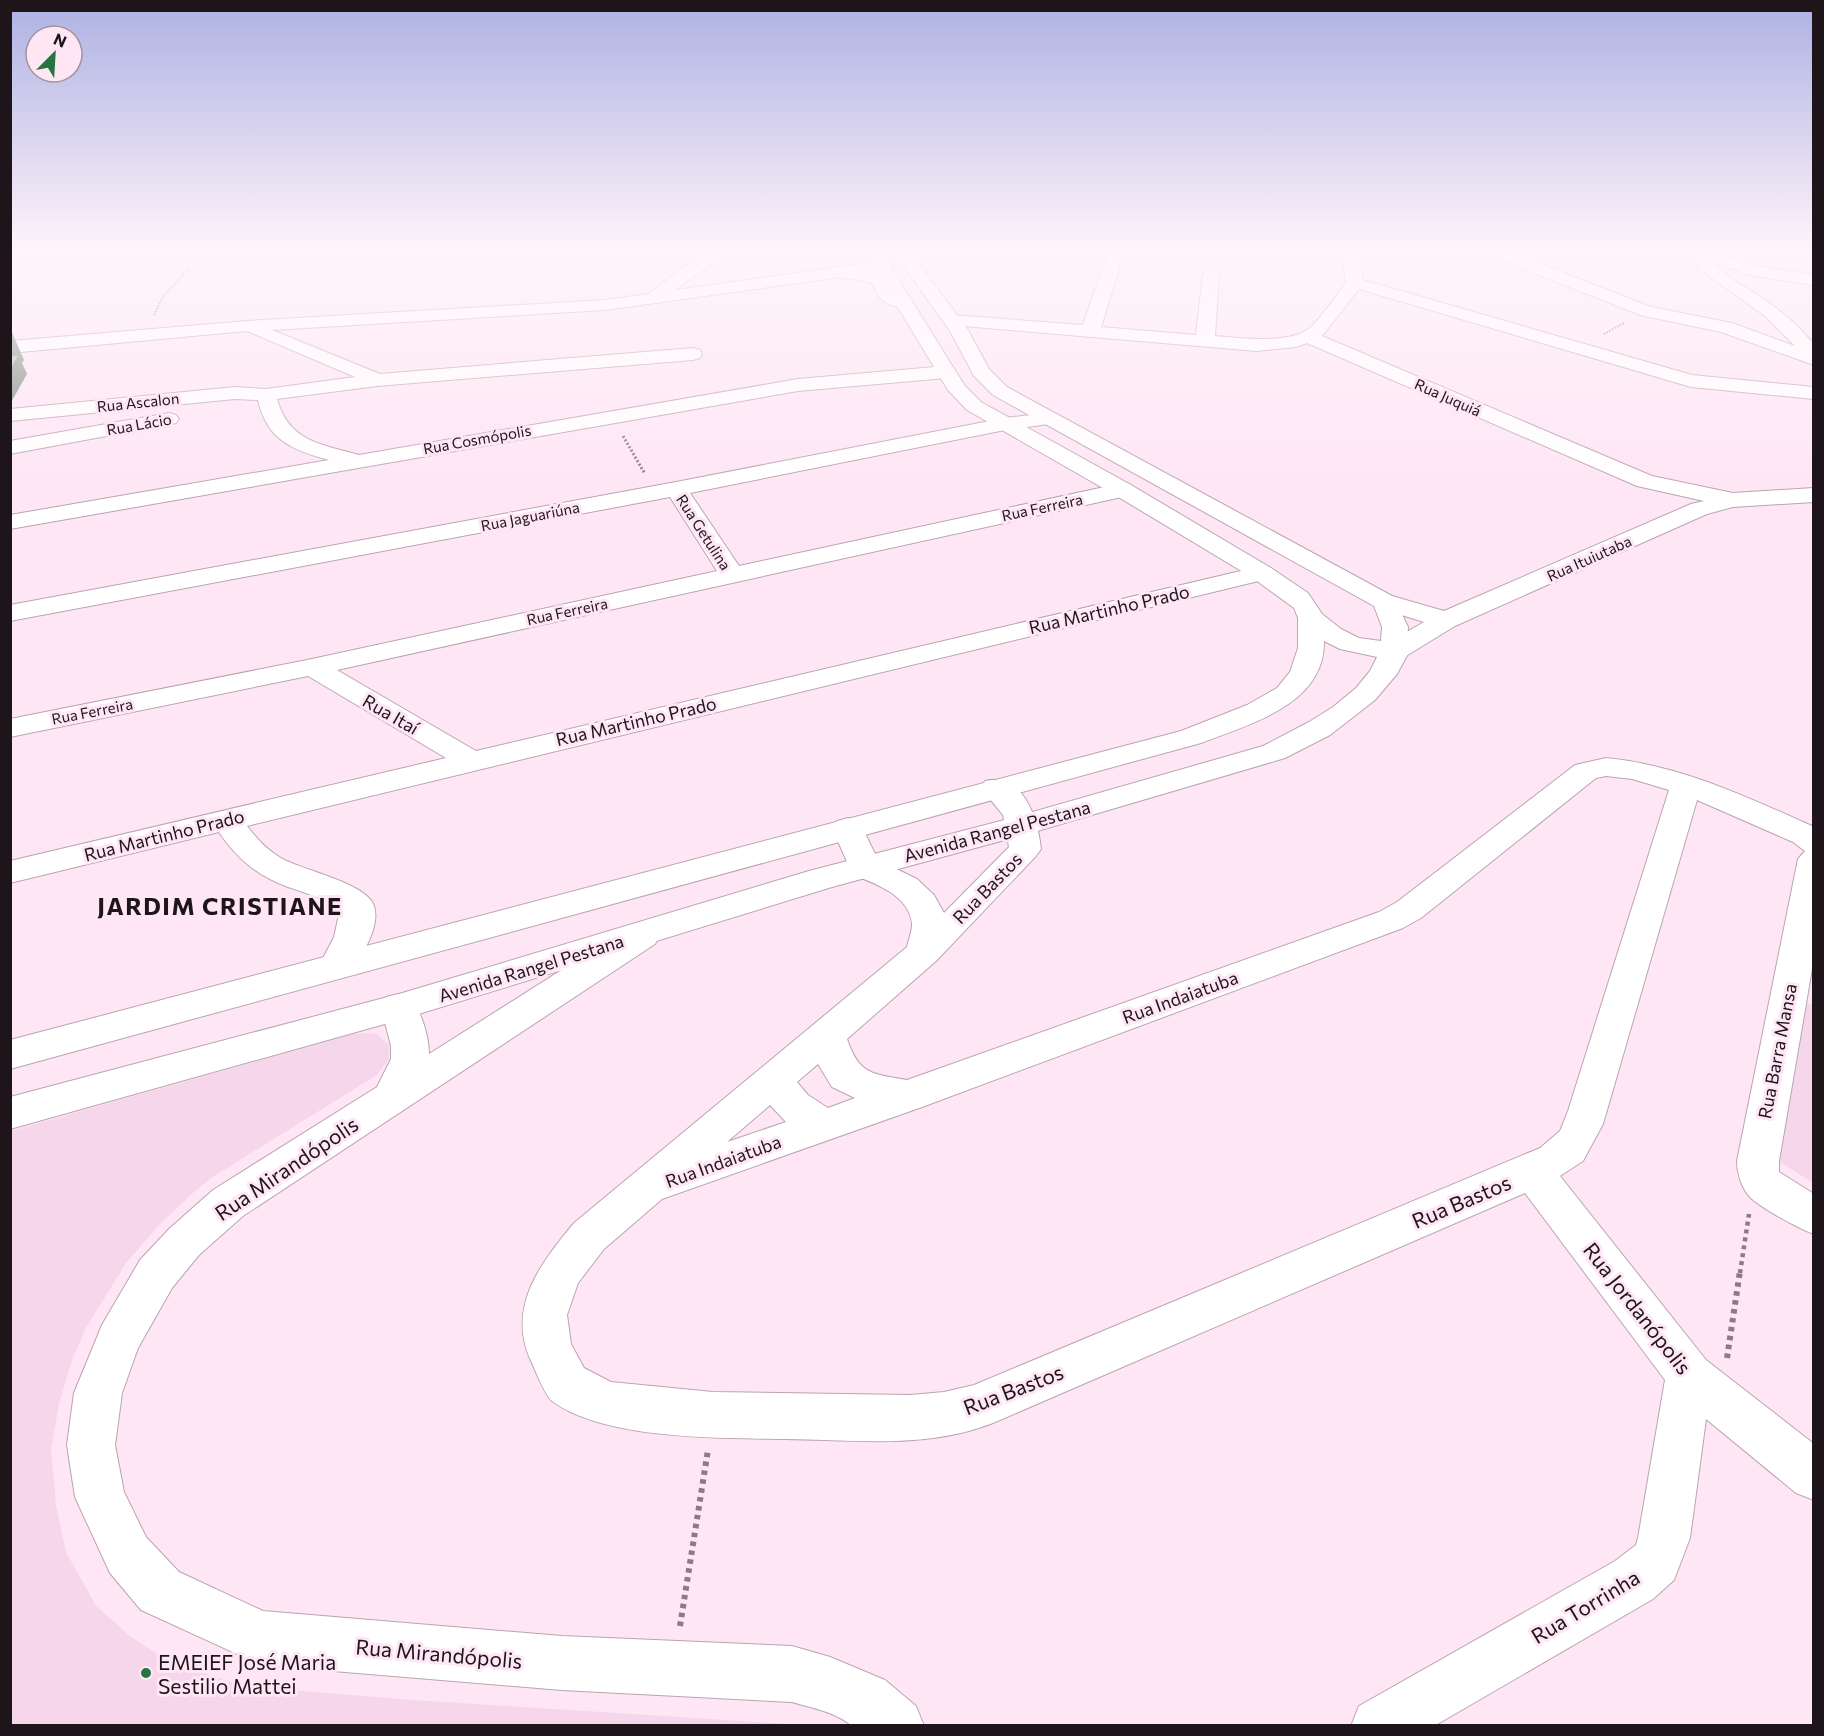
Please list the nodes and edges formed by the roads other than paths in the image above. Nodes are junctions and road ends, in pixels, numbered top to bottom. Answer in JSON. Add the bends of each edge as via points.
{"nodes":[{"id":1,"x":208,"y":329,"type":"edge"},
{"id":2,"x":254,"y":329,"type":"edge"},
{"id":3,"x":301,"y":329,"type":"edge"},
{"id":4,"x":920,"y":329,"type":"edge"},
{"id":5,"x":957,"y":329,"type":"edge"},
{"id":6,"x":1056,"y":329,"type":"edge"},
{"id":7,"x":1091,"y":329,"type":"edge"},
{"id":8,"x":1206,"y":329,"type":"edge"},
{"id":9,"x":1318,"y":329,"type":"edge"},
{"id":10,"x":1506,"y":329,"type":"edge"},
{"id":11,"x":1732,"y":329,"type":"edge"},
{"id":12,"x":1789,"y":329,"type":"edge"},
{"id":13,"x":1090,"y":332,"type":"junction"},
{"id":14,"x":1306,"y":336,"type":"junction"},
{"id":15,"x":1205,"y":341,"type":"junction"},
{"id":16,"x":296,"y":346,"type":"junction"},
{"id":17,"x":10,"y":347,"type":"edge"},
{"id":18,"x":693,"y":354,"type":"dead end"},
{"id":19,"x":1814,"y":358,"type":"edge"},
{"id":20,"x":946,"y":372,"type":"junction"},
{"id":21,"x":377,"y":380,"type":"junction"},
{"id":22,"x":1814,"y":393,"type":"edge"},
{"id":23,"x":266,"y":395,"type":"junction"},
{"id":24,"x":143,"y":402,"type":"junction"},
{"id":25,"x":61,"y":410,"type":"junction"},
{"id":26,"x":10,"y":415,"type":"edge"},
{"id":27,"x":105,"y":418,"type":"junction"},
{"id":28,"x":1049,"y":419,"type":"junction"},
{"id":29,"x":1005,"y":424,"type":"junction"},
{"id":30,"x":138,"y":425,"type":"junction"},
{"id":31,"x":50,"y":441,"type":"junction"},
{"id":32,"x":10,"y":448,"type":"edge"},
{"id":33,"x":355,"y":460,"type":"junction"},
{"id":34,"x":666,"y":490,"type":"junction"},
{"id":35,"x":1123,"y":490,"type":"junction"},
{"id":36,"x":1814,"y":495,"type":"edge"},
{"id":37,"x":1733,"y":500,"type":"junction"},
{"id":38,"x":10,"y":522,"type":"edge"},
{"id":39,"x":1262,"y":573,"type":"junction"},
{"id":40,"x":732,"y":575,"type":"junction"},
{"id":41,"x":1385,"y":602,"type":"junction"},
{"id":42,"x":10,"y":613,"type":"edge"},
{"id":43,"x":1311,"y":618,"type":"junction"},
{"id":44,"x":1446,"y":620,"type":"junction"},
{"id":45,"x":1396,"y":650,"type":"junction"},
{"id":46,"x":312,"y":667,"type":"junction"},
{"id":47,"x":10,"y":728,"type":"edge"},
{"id":48,"x":470,"y":760,"type":"junction"},
{"id":49,"x":1686,"y":785,"type":"junction"},
{"id":50,"x":996,"y":788,"type":"junction"},
{"id":51,"x":226,"y":820,"type":"junction"},
{"id":52,"x":1023,"y":825,"type":"junction"},
{"id":53,"x":848,"y":828,"type":"junction"},
{"id":54,"x":1814,"y":843,"type":"edge"},
{"id":55,"x":1814,"y":859,"type":"edge"},
{"id":56,"x":865,"y":867,"type":"junction"},
{"id":57,"x":10,"y":872,"type":"edge"},
{"id":58,"x":643,"y":935,"type":"junction"},
{"id":59,"x":924,"y":952,"type":"junction"},
{"id":60,"x":337,"y":966,"type":"junction"},
{"id":61,"x":399,"y":1007,"type":"junction"},
{"id":62,"x":826,"y":1033,"type":"junction"},
{"id":63,"x":10,"y":1055,"type":"edge"},
{"id":64,"x":775,"y":1076,"type":"junction"},
{"id":65,"x":393,"y":1095,"type":"junction"},
{"id":66,"x":908,"y":1096,"type":"junction"},
{"id":67,"x":10,"y":1113,"type":"edge"},
{"id":68,"x":825,"y":1124,"type":"junction"},
{"id":69,"x":1532,"y":1171,"type":"junction"},
{"id":70,"x":641,"y":1190,"type":"junction"},
{"id":71,"x":1814,"y":1216,"type":"edge"},
{"id":72,"x":1704,"y":1388,"type":"junction"},
{"id":73,"x":1814,"y":1476,"type":"edge"},
{"id":74,"x":896,"y":1725,"type":"edge"},
{"id":75,"x":1379,"y":1725,"type":"edge"}],
"edges":[{"from":1,"to":17,"type":"street"},
{"from":2,"to":16,"type":"street"},
{"from":3,"to":16,"type":"street","via":[[294,338]]},
{"from":4,"to":20,"type":"street"},
{"from":5,"to":28,"type":"street","via":[[989,382]]},
{"from":6,"to":13,"type":"street"},
{"from":7,"to":13,"type":"street"},
{"from":8,"to":15,"type":"street"},
{"from":9,"to":14,"type":"street"},
{"from":10,"to":22,"type":"street","via":[[1691,381]]},
{"from":11,"to":19,"type":"street"},
{"from":12,"to":19,"type":"street"},
{"from":13,"to":15,"type":"street"},
{"from":14,"to":15,"type":"street","via":[[1273,345]]},
{"from":14,"to":37,"type":"street","name":"Rua Juquiá","via":[[1624,473]]},
{"from":16,"to":21,"type":"street"},
{"from":18,"to":21,"type":"street"},
{"from":20,"to":29,"type":"street","via":[[974,406]]},
{"from":20,"to":33,"type":"street","name":"Rua Cosmópolis","via":[[798,385]]},
{"from":21,"to":23,"type":"street"},
{"from":23,"to":24,"type":"street","name":"Rua Ascalon","via":[[235,393]]},
{"from":23,"to":30,"type":"street","name":"Rua Lácio","via":[[237,406]]},
{"from":23,"to":33,"type":"street","via":[[283,432]]},
{"from":24,"to":25,"type":"street","name":"Rua Ascalon"},
{"from":24,"to":27,"type":"street"},
{"from":25,"to":26,"type":"street","name":"Rua Ascalon"},
{"from":25,"to":27,"type":"street"},
{"from":27,"to":30,"type":"street"},
{"from":27,"to":31,"type":"street"},
{"from":28,"to":29,"type":"street","name":"Rua Jaguariúna"},
{"from":28,"to":41,"type":"street"},
{"from":29,"to":34,"type":"street","name":"Rua Jaguariúna"},
{"from":29,"to":35,"type":"street"},
{"from":30,"to":31,"type":"street","name":"Rua Lácio"},
{"from":31,"to":32,"type":"street","name":"Rua Lácio"},
{"from":33,"to":38,"type":"street","name":"Rua Cosmópolis"},
{"from":34,"to":40,"type":"street","name":"Rua Getulina"},
{"from":34,"to":42,"type":"street","name":"Rua Jaguariúna"},
{"from":35,"to":39,"type":"street"},
{"from":35,"to":40,"type":"street","name":"Rua Ferreira"},
{"from":36,"to":37,"type":"street","name":"Rua Juquiá"},
{"from":37,"to":44,"type":"street","name":"Rua Ituiutaba","via":[[1699,509]]},
{"from":39,"to":43,"type":"street","via":[[1299,598]]},
{"from":39,"to":48,"type":"street","name":"Rua Martinho Prado"},
{"from":40,"to":46,"type":"street","name":"Rua Ferreira"},
{"from":41,"to":44,"type":"street"},
{"from":41,"to":45,"type":"street","via":[[1394,616]]},
{"from":43,"to":45,"type":"street","via":[[1342,641]]},
{"from":43,"to":50,"type":"street","via":[[1311,648],[1303,673],[1287,694],[1257,711],[1191,737]]},
{"from":44,"to":45,"type":"street","name":"Rua Ituiutaba"},
{"from":45,"to":52,"type":"street","name":"Avenida Rangel Pestana","via":[[1373,685],[1332,721],[1304,739],[1274,752]]},
{"from":46,"to":47,"type":"street","name":"Rua Ferreira"},
{"from":46,"to":48,"type":"street","name":"Rua Itaí"},
{"from":48,"to":51,"type":"street","name":"Rua Martinho Prado"},
{"from":49,"to":54,"type":"street","via":[[1719,796]]},
{"from":49,"to":66,"type":"street","name":"Rua Indaiatuba","via":[[1616,766],[1597,766],[1391,920]]},
{"from":49,"to":69,"type":"street","name":"Rua Bastos","via":[[1578,1140],[1561,1157]]},
{"from":50,"to":52,"type":"street","name":"Rua Bastos","via":[[1017,808]]},
{"from":50,"to":53,"type":"street"},
{"from":51,"to":57,"type":"street","name":"Rua Martinho Prado"},
{"from":51,"to":60,"type":"street","via":[[241,842],[268,864],[344,895],[357,906],[350,945]]},
{"from":52,"to":56,"type":"street","name":"Avenida Rangel Pestana"},
{"from":52,"to":59,"type":"street","name":"Rua Bastos","via":[[1025,849]]},
{"from":53,"to":56,"type":"street"},
{"from":53,"to":60,"type":"street"},
{"from":55,"to":71,"type":"street","name":"Rua Barra Mansa","via":[[1760,1141],[1758,1172],[1764,1184]]},
{"from":56,"to":58,"type":"street","name":"Avenida Rangel Pestana"},
{"from":56,"to":59,"type":"street","name":"Rua Bastos","via":[[901,884],[924,908],[929,923]]},
{"from":58,"to":61,"type":"street","name":"Avenida Rangel Pestana"},
{"from":58,"to":65,"type":"street","name":"Rua Mirandópolis"},
{"from":59,"to":62,"type":"street","name":"Rua Bastos"},
{"from":60,"to":63,"type":"street"},
{"from":61,"to":65,"type":"street","via":[[410,1059]]},
{"from":61,"to":67,"type":"street","name":"Avenida Rangel Pestana"},
{"from":62,"to":64,"type":"street","name":"Rua Bastos"},
{"from":62,"to":66,"type":"street","via":[[846,1077],[872,1089]]},
{"from":64,"to":68,"type":"street","via":[[792,1106]]},
{"from":64,"to":70,"type":"street","name":"Rua Bastos"},
{"from":65,"to":74,"type":"street","name":"Rua Mirandópolis","via":[[228,1203],[184,1242],[151,1284],[118,1340],[98,1393],[91,1445],[100,1497],[128,1555],[160,1591],[261,1638],[562,1663],[792,1674],[865,1700]]},
{"from":66,"to":68,"type":"street","name":"Rua Indaiatuba"},
{"from":68,"to":70,"type":"street","name":"Rua Indaiatuba"},
{"from":69,"to":70,"type":"street","name":"Rua Bastos","via":[[976,1407],[910,1418],[713,1415],[607,1404],[567,1384],[548,1347],[543,1315],[559,1273],[589,1236]]},
{"from":69,"to":72,"type":"street","name":"Rua Jordanópolis"},
{"from":72,"to":73,"type":"street","name":"Rua Jordanópolis"},
{"from":72,"to":75,"type":"street","name":"Rua Torrinha","via":[[1656,1562],[1634,1580]]}]}
